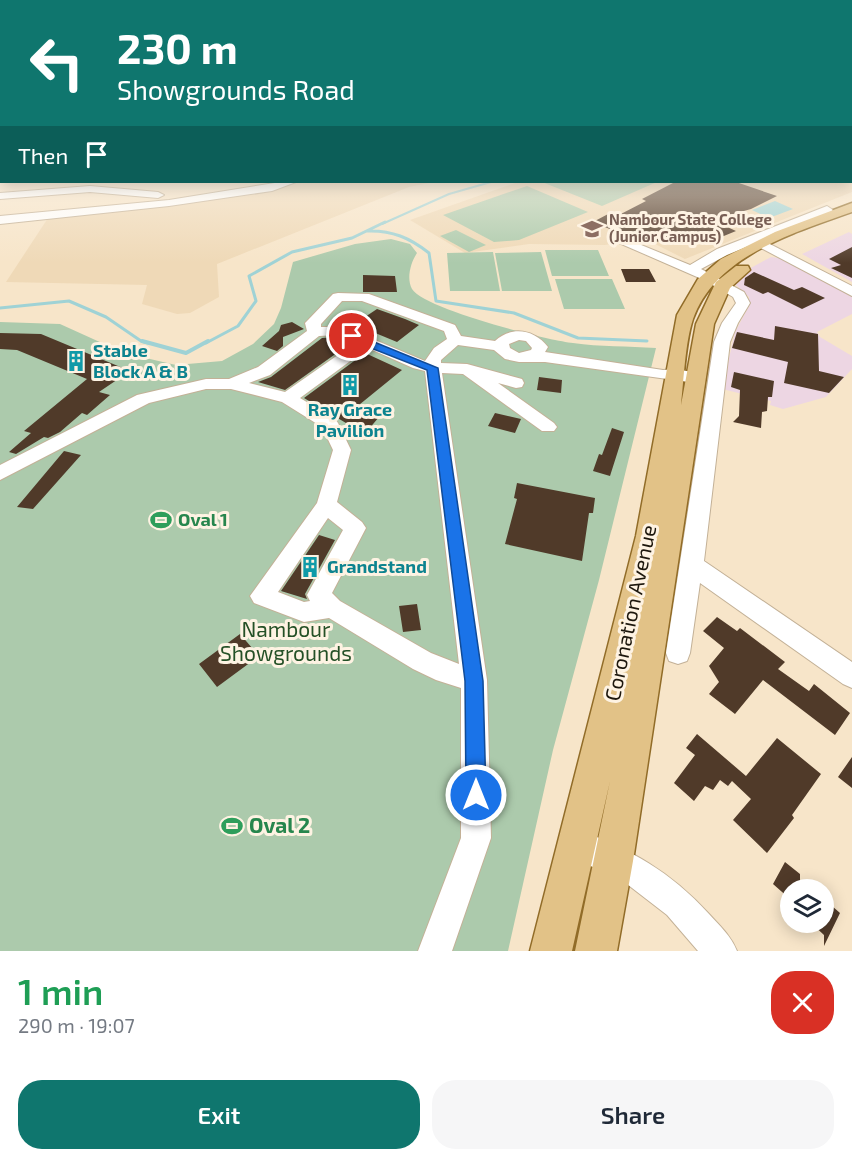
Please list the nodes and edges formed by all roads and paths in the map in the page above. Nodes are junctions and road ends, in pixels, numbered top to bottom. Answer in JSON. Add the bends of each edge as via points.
{"nodes":[{"id":1,"x":288,"y":183,"type":"edge"},
{"id":2,"x":0,"y":196,"type":"edge"},
{"id":3,"x":205,"y":198,"type":"junction"},
{"id":4,"x":852,"y":207,"type":"edge"},
{"id":5,"x":827,"y":210,"type":"dead end"},
{"id":6,"x":852,"y":217,"type":"edge"},
{"id":7,"x":0,"y":220,"type":"edge"},
{"id":8,"x":625,"y":243,"type":"dead end"},
{"id":9,"x":770,"y":247,"type":"junction"},
{"id":10,"x":690,"y":270,"type":"junction"},
{"id":11,"x":716,"y":281,"type":"junction"},
{"id":12,"x":852,"y":292,"type":"edge"},
{"id":13,"x":315,"y":333,"type":"junction"},
{"id":14,"x":455,"y":340,"type":"junction"},
{"id":15,"x":365,"y":343,"type":"junction"},
{"id":16,"x":432,"y":368,"type":"junction"},
{"id":17,"x":467,"y":369,"type":"junction"},
{"id":18,"x":686,"y":376,"type":"junction"},
{"id":19,"x":516,"y":383,"type":"dead end"},
{"id":20,"x":231,"y":384,"type":"junction"},
{"id":21,"x":288,"y":398,"type":"junction"},
{"id":22,"x":548,"y":427,"type":"dead end"},
{"id":23,"x":0,"y":473,"type":"edge"},
{"id":24,"x":326,"y":505,"type":"junction"},
{"id":25,"x":692,"y":565,"type":"junction"},
{"id":26,"x":332,"y":608,"type":"junction"},
{"id":27,"x":678,"y":653,"type":"dead end"},
{"id":28,"x":852,"y":676,"type":"edge"},
{"id":29,"x":474,"y":681,"type":"junction"},
{"id":30,"x":579,"y":844,"type":"junction"},
{"id":31,"x":614,"y":861,"type":"junction"},
{"id":32,"x":435,"y":951,"type":"edge"},
{"id":33,"x":550,"y":951,"type":"edge"},
{"id":34,"x":596,"y":951,"type":"edge"},
{"id":35,"x":720,"y":951,"type":"edge"}],
"edges":[{"from":1,"to":3,"type":"street"},
{"from":2,"to":3,"type":"street","via":[[90,189]]},
{"from":3,"to":7,"type":"street"},
{"from":4,"to":9,"type":"main road","name":"Coronation Avenue"},
{"from":5,"to":10,"type":"street","via":[[722,252]]},
{"from":6,"to":9,"type":"main road","name":"Coronation Avenue"},
{"from":8,"to":10,"type":"street"},
{"from":9,"to":11,"type":"main road","name":"Coronation Avenue","via":[[749,264]]},
{"from":9,"to":12,"type":"street"},
{"from":10,"to":11,"type":"street"},
{"from":11,"to":18,"type":"main road","name":"Coronation Avenue"},
{"from":11,"to":25,"type":"street","via":[[739,295],[743,303],[722,342]]},
{"from":13,"to":14,"type":"street","via":[[313,323],[338,297],[364,297],[450,328]]},
{"from":13,"to":15,"type":"street","via":[[339,330]]},
{"from":13,"to":20,"type":"street","via":[[264,371]]},
{"from":14,"to":16,"type":"street","via":[[440,351]]},
{"from":14,"to":18,"type":"street","via":[[501,346],[510,355],[533,350],[545,357]]},
{"from":15,"to":16,"type":"street"},
{"from":15,"to":21,"type":"street"},
{"from":16,"to":17,"type":"street"},
{"from":16,"to":29,"type":"street"},
{"from":17,"to":19,"type":"street"},
{"from":17,"to":22,"type":"street"},
{"from":18,"to":30,"type":"main road","name":"Coronation Avenue"},
{"from":18,"to":31,"type":"main road","name":"Coronation Avenue"},
{"from":20,"to":21,"type":"street"},
{"from":20,"to":23,"type":"street","via":[[206,384],[143,399]]},
{"from":21,"to":24,"type":"street","via":[[329,423],[342,450]]},
{"from":24,"to":26,"type":"street","via":[[355,528],[318,595]]},
{"from":24,"to":26,"type":"street","via":[[262,596],[304,612]]},
{"from":25,"to":27,"type":"street"},
{"from":25,"to":28,"type":"street"},
{"from":26,"to":29,"type":"street","via":[[422,661]]},
{"from":29,"to":32,"type":"street","via":[[476,838]]},
{"from":30,"to":31,"type":"street"},
{"from":30,"to":33,"type":"main road","name":"Coronation Avenue"},
{"from":31,"to":34,"type":"main road","name":"Coronation Avenue"},
{"from":31,"to":35,"type":"street","via":[[634,870],[678,904]]}]}
